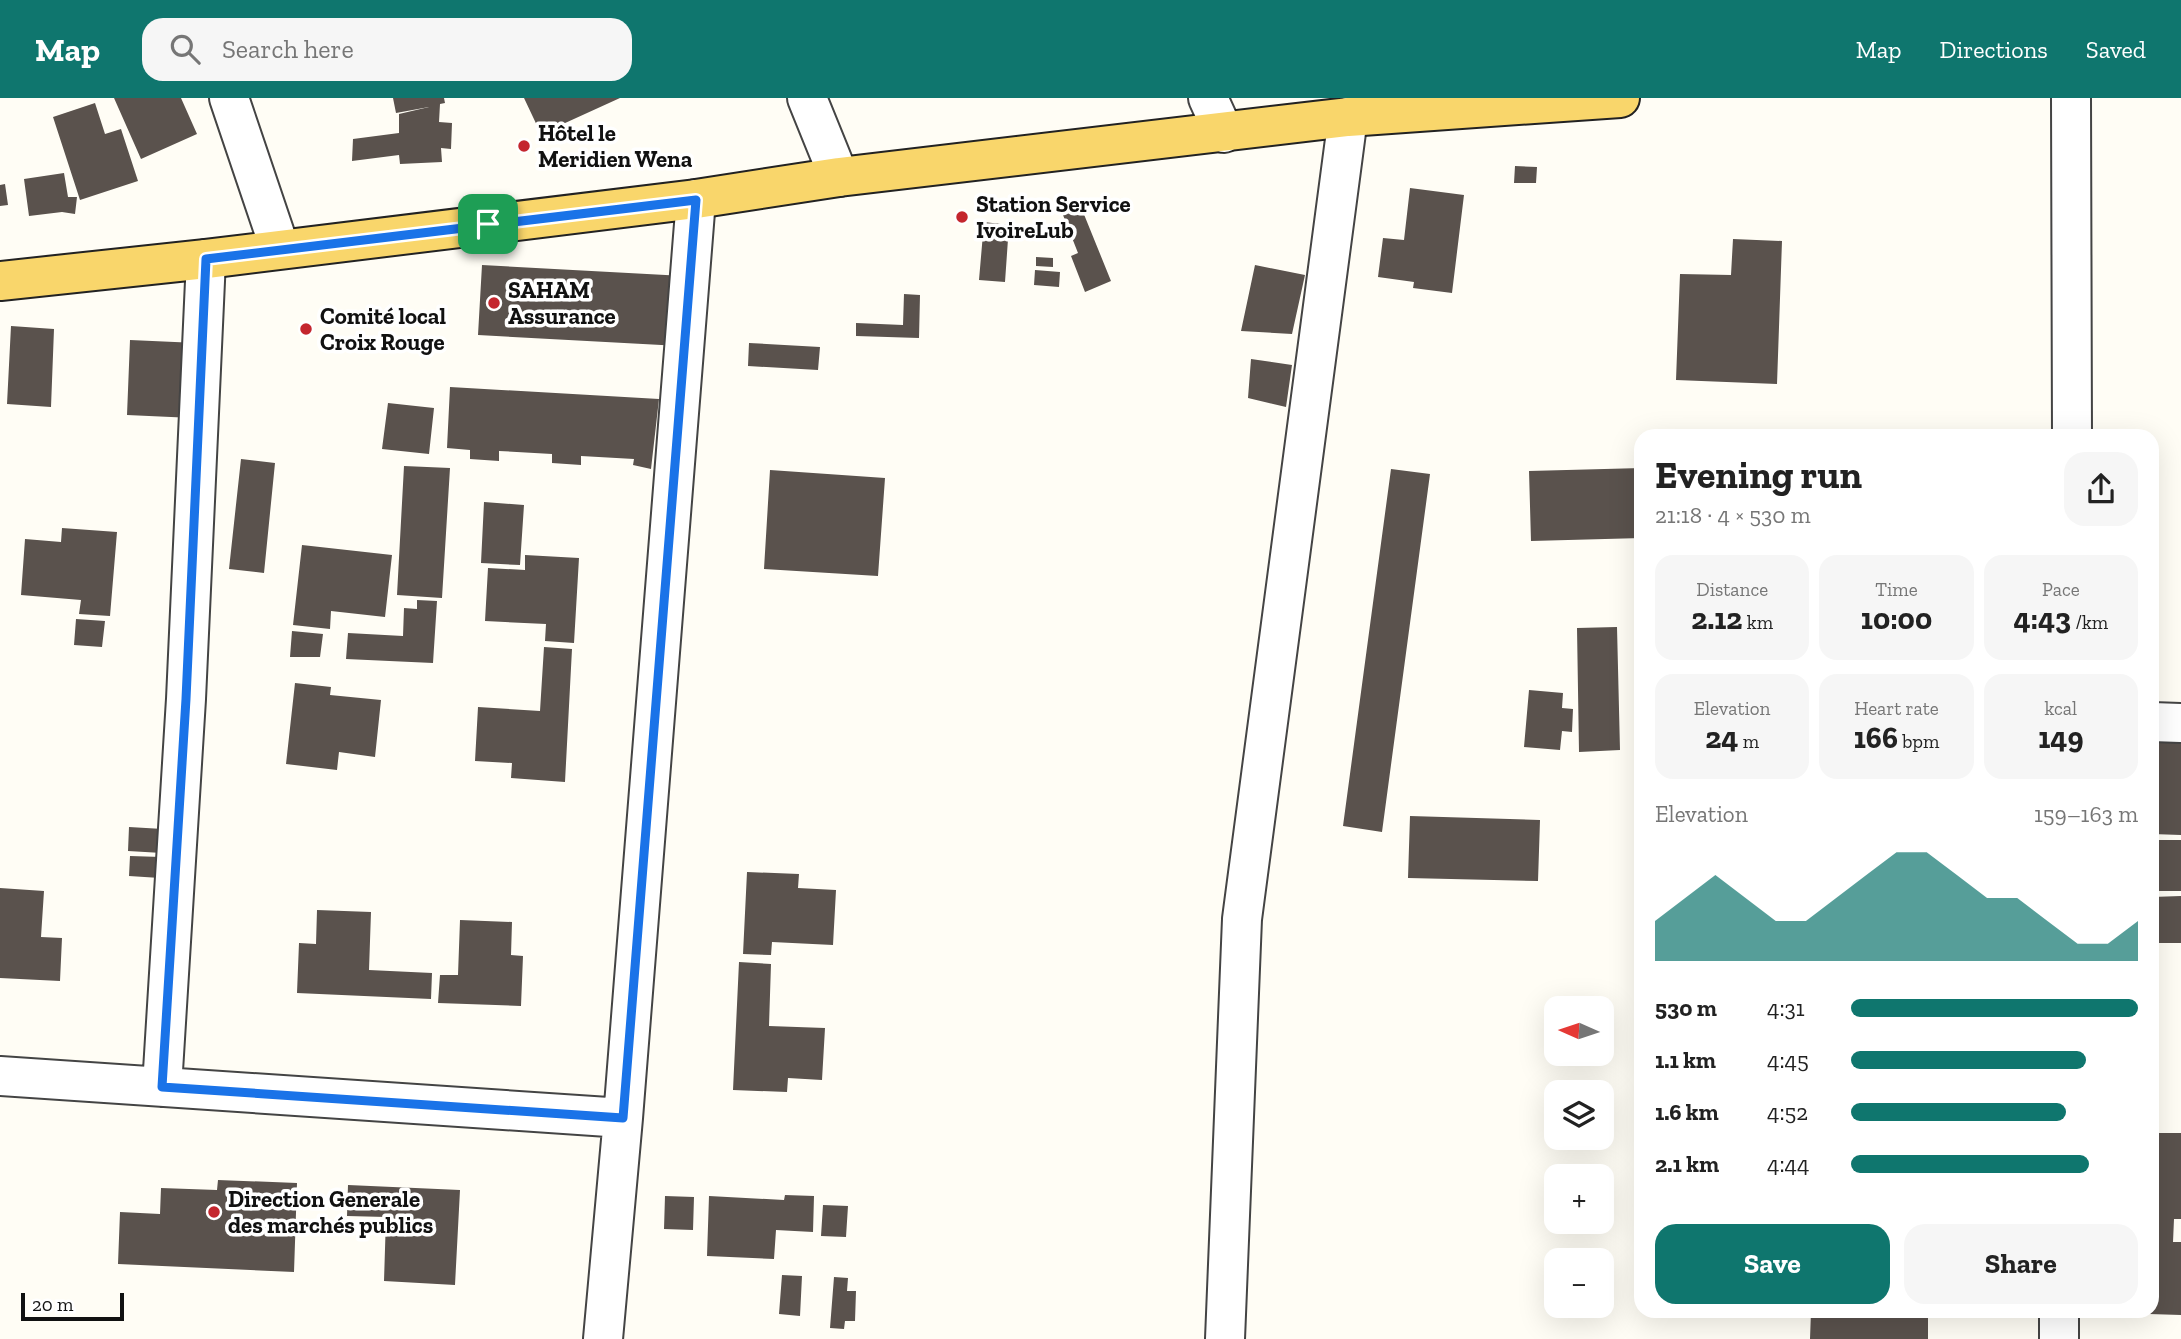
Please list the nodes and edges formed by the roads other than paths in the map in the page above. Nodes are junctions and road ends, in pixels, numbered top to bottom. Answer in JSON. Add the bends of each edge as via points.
{"nodes":[{"id":1,"x":229,"y":98,"type":"edge"},
{"id":2,"x":807,"y":98,"type":"edge"},
{"id":3,"x":1208,"y":98,"type":"edge"},
{"id":4,"x":2071,"y":98,"type":"edge"},
{"id":5,"x":1605,"y":99,"type":"edge"},
{"id":6,"x":1348,"y":117,"type":"junction"},
{"id":7,"x":1224,"y":133,"type":"junction"},
{"id":8,"x":839,"y":177,"type":"junction"},
{"id":9,"x":696,"y":200,"type":"junction"},
{"id":10,"x":280,"y":249,"type":"junction"},
{"id":11,"x":206,"y":259,"type":"junction"},
{"id":12,"x":0,"y":281,"type":"edge"},
{"id":13,"x":2072,"y":429,"type":"edge"},
{"id":14,"x":2159,"y":722,"type":"edge"},
{"id":15,"x":2181,"y":723,"type":"edge"},
{"id":16,"x":0,"y":1076,"type":"edge"},
{"id":17,"x":162,"y":1087,"type":"junction"},
{"id":18,"x":623,"y":1118,"type":"junction"},
{"id":19,"x":2059,"y":1318,"type":"edge"},
{"id":20,"x":603,"y":1339,"type":"edge"},
{"id":21,"x":1225,"y":1339,"type":"edge"},
{"id":22,"x":2059,"y":1339,"type":"edge"}],
"edges":[{"from":1,"to":10,"type":"street"},
{"from":2,"to":8,"type":"street"},
{"from":3,"to":7,"type":"street"},
{"from":4,"to":13,"type":"street"},
{"from":5,"to":6,"type":"main road"},
{"from":6,"to":7,"type":"main road"},
{"from":6,"to":21,"type":"street","via":[[1242,919]]},
{"from":7,"to":8,"type":"main road"},
{"from":8,"to":9,"type":"main road"},
{"from":9,"to":10,"type":"main road"},
{"from":9,"to":18,"type":"street"},
{"from":10,"to":11,"type":"main road"},
{"from":11,"to":12,"type":"main road"},
{"from":11,"to":17,"type":"street"},
{"from":14,"to":15,"type":"street"},
{"from":16,"to":17,"type":"street"},
{"from":17,"to":18,"type":"street"},
{"from":18,"to":20,"type":"street"},
{"from":19,"to":22,"type":"street"}]}
